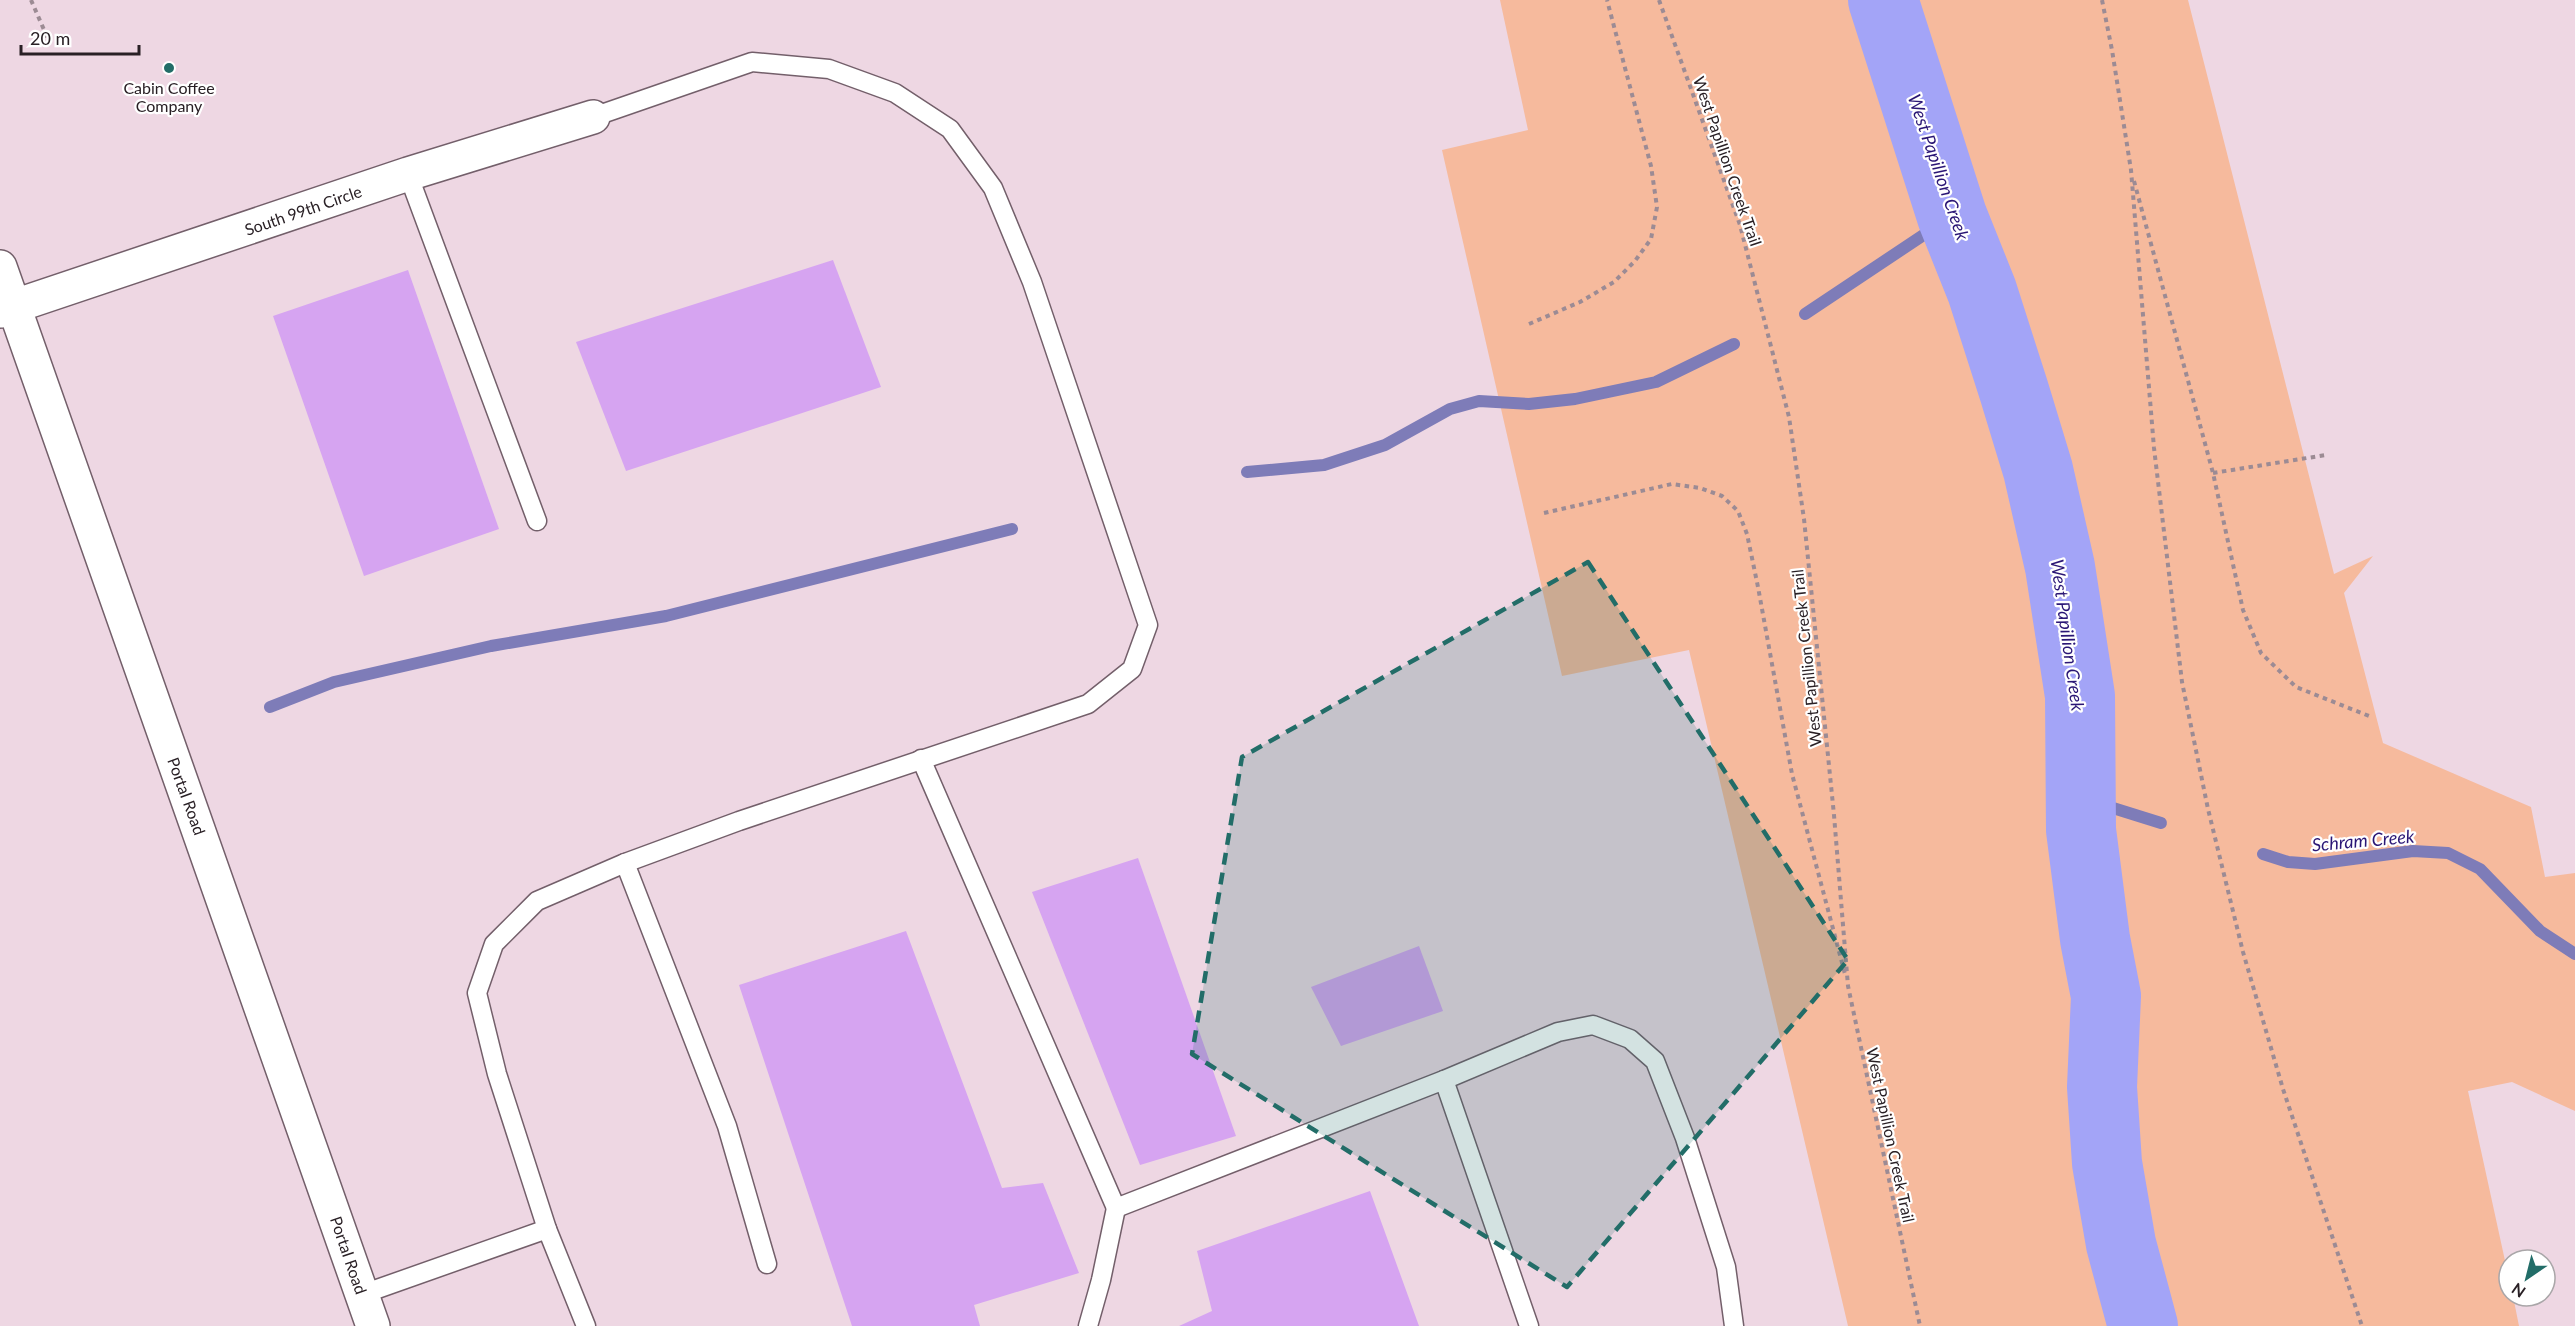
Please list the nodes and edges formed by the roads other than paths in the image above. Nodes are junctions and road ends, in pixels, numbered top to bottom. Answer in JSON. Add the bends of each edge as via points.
{"nodes":[{"id":1,"x":593,"y":117,"type":"joint"},
{"id":2,"x":408,"y":174,"type":"junction"},
{"id":3,"x":0,"y":267,"type":"edge"},
{"id":4,"x":7,"y":309,"type":"edge"},
{"id":5,"x":537,"y":520,"type":"dead end"},
{"id":6,"x":921,"y":759,"type":"junction"},
{"id":7,"x":625,"y":863,"type":"junction"},
{"id":8,"x":1444,"y":1080,"type":"junction"},
{"id":9,"x":1116,"y":1208,"type":"junction"},
{"id":10,"x":547,"y":1229,"type":"junction"},
{"id":11,"x":767,"y":1264,"type":"dead end"},
{"id":12,"x":363,"y":1294,"type":"junction"},
{"id":13,"x":373,"y":1326,"type":"edge"},
{"id":14,"x":586,"y":1326,"type":"edge"},
{"id":15,"x":1088,"y":1326,"type":"edge"},
{"id":16,"x":1530,"y":1326,"type":"edge"},
{"id":17,"x":1734,"y":1326,"type":"edge"}],
"edges":[{"from":1,"to":2,"type":"main road","name":"South 99th Circle"},
{"from":1,"to":6,"type":"lane","via":[[752,62],[829,69],[895,93],[950,129],[993,188],[1032,282],[1148,625],[1132,669],[1088,704]]},
{"from":2,"to":4,"type":"main road","name":"South 99th Circle"},
{"from":2,"to":5,"type":"lane"},
{"from":3,"to":4,"type":"main road","name":"Portal Road"},
{"from":4,"to":12,"type":"main road","name":"Portal Road"},
{"from":6,"to":7,"type":"lane"},
{"from":6,"to":9,"type":"lane"},
{"from":7,"to":10,"type":"lane","via":[[537,901],[494,944],[477,993],[497,1074]]},
{"from":7,"to":11,"type":"lane","via":[[727,1126]]},
{"from":8,"to":9,"type":"lane"},
{"from":8,"to":16,"type":"lane"},
{"from":8,"to":17,"type":"lane","via":[[1558,1032],[1593,1025],[1630,1040],[1655,1061],[1685,1138],[1726,1267]]},
{"from":9,"to":15,"type":"lane"},
{"from":10,"to":12,"type":"lane"},
{"from":10,"to":14,"type":"lane"},
{"from":12,"to":13,"type":"main road","name":"Portal Road"}]}
